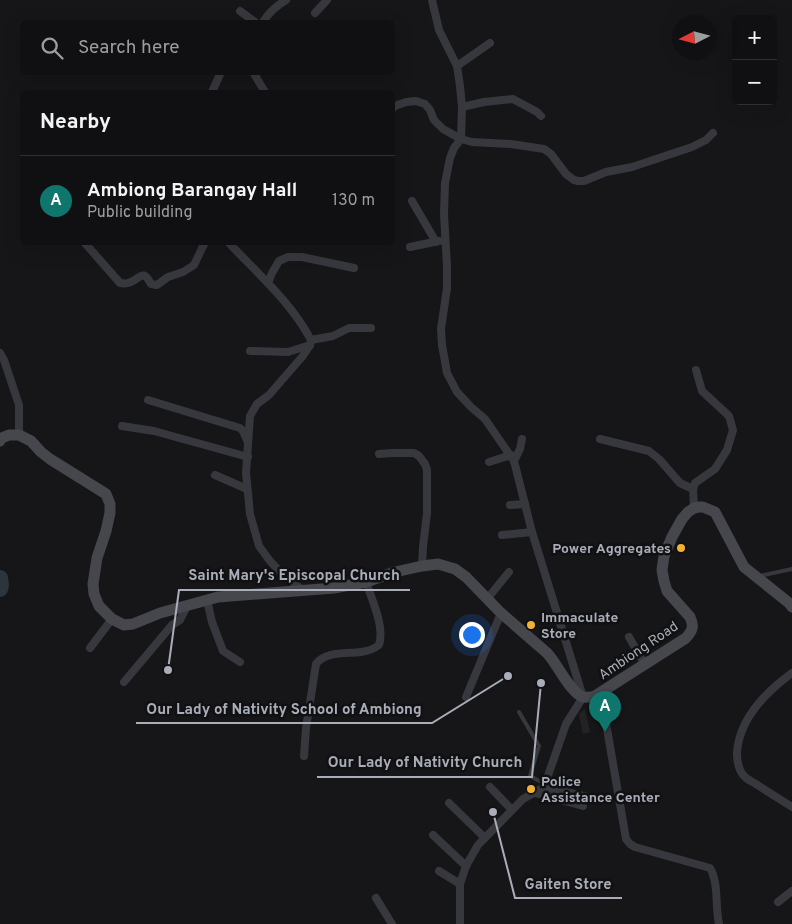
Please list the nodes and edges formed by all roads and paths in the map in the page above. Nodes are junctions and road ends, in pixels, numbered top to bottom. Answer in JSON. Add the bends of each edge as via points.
{"nodes":[{"id":1,"x":286,"y":0,"type":"edge"},
{"id":2,"x":327,"y":0,"type":"edge"},
{"id":3,"x":432,"y":0,"type":"edge"},
{"id":4,"x":240,"y":11,"type":"dead end"},
{"id":5,"x":315,"y":13,"type":"dead end"},
{"id":6,"x":252,"y":20,"type":"edge"},
{"id":7,"x":265,"y":20,"type":"edge"},
{"id":8,"x":490,"y":43,"type":"dead end"},
{"id":9,"x":457,"y":66,"type":"junction"},
{"id":10,"x":220,"y":75,"type":"edge"},
{"id":11,"x":255,"y":75,"type":"edge"},
{"id":12,"x":213,"y":90,"type":"edge"},
{"id":13,"x":264,"y":90,"type":"edge"},
{"id":14,"x":395,"y":107,"type":"edge"},
{"id":15,"x":462,"y":107,"type":"junction"},
{"id":16,"x":542,"y":116,"type":"dead end"},
{"id":17,"x":713,"y":133,"type":"dead end"},
{"id":18,"x":462,"y":139,"type":"junction"},
{"id":19,"x":412,"y":202,"type":"dead end"},
{"id":20,"x":446,"y":240,"type":"junction"},
{"id":21,"x":436,"y":242,"type":"junction"},
{"id":22,"x":87,"y":245,"type":"edge"},
{"id":23,"x":203,"y":245,"type":"edge"},
{"id":24,"x":231,"y":245,"type":"edge"},
{"id":25,"x":410,"y":246,"type":"dead end"},
{"id":26,"x":354,"y":268,"type":"dead end"},
{"id":27,"x":268,"y":283,"type":"junction"},
{"id":28,"x":371,"y":328,"type":"dead end"},
{"id":29,"x":311,"y":342,"type":"junction"},
{"id":30,"x":250,"y":351,"type":"dead end"},
{"id":31,"x":0,"y":353,"type":"edge"},
{"id":32,"x":696,"y":370,"type":"dead end"},
{"id":33,"x":148,"y":400,"type":"dead end"},
{"id":34,"x":122,"y":426,"type":"dead end"},
{"id":35,"x":19,"y":435,"type":"junction"},
{"id":36,"x":522,"y":439,"type":"dead end"},
{"id":37,"x":600,"y":439,"type":"dead end"},
{"id":38,"x":0,"y":441,"type":"edge"},
{"id":39,"x":248,"y":444,"type":"junction"},
{"id":40,"x":379,"y":454,"type":"dead end"},
{"id":41,"x":248,"y":458,"type":"junction"},
{"id":42,"x":513,"y":458,"type":"junction"},
{"id":43,"x":489,"y":462,"type":"dead end"},
{"id":44,"x":215,"y":475,"type":"dead end"},
{"id":45,"x":247,"y":489,"type":"junction"},
{"id":46,"x":694,"y":489,"type":"junction"},
{"id":47,"x":525,"y":504,"type":"junction"},
{"id":48,"x":510,"y":506,"type":"dead end"},
{"id":49,"x":694,"y":508,"type":"junction"},
{"id":50,"x":532,"y":532,"type":"junction"},
{"id":51,"x":502,"y":535,"type":"dead end"},
{"id":52,"x":422,"y":566,"type":"junction"},
{"id":53,"x":792,"y":569,"type":"edge"},
{"id":54,"x":509,"y":572,"type":"dead end"},
{"id":55,"x":756,"y":577,"type":"junction"},
{"id":56,"x":366,"y":582,"type":"junction"},
{"id":57,"x":304,"y":591,"type":"junction"},
{"id":58,"x":487,"y":599,"type":"junction"},
{"id":59,"x":207,"y":600,"type":"junction"},
{"id":60,"x":186,"y":606,"type":"junction"},
{"id":61,"x":792,"y":607,"type":"edge"},
{"id":62,"x":501,"y":614,"type":"junction"},
{"id":63,"x":112,"y":620,"type":"junction"},
{"id":64,"x":629,"y":637,"type":"dead end"},
{"id":65,"x":90,"y":648,"type":"dead end"},
{"id":66,"x":240,"y":662,"type":"dead end"},
{"id":67,"x":645,"y":665,"type":"junction"},
{"id":68,"x":792,"y":673,"type":"edge"},
{"id":69,"x":124,"y":682,"type":"dead end"},
{"id":70,"x":601,"y":694,"type":"junction"},
{"id":71,"x":466,"y":697,"type":"dead end"},
{"id":72,"x":583,"y":697,"type":"junction"},
{"id":73,"x":519,"y":712,"type":"dead end"},
{"id":74,"x":304,"y":756,"type":"dead end"},
{"id":75,"x":545,"y":786,"type":"junction"},
{"id":76,"x":490,"y":787,"type":"dead end"},
{"id":77,"x":535,"y":793,"type":"junction"},
{"id":78,"x":592,"y":798,"type":"dead end"},
{"id":79,"x":449,"y":803,"type":"dead end"},
{"id":80,"x":584,"y":806,"type":"dead end"},
{"id":81,"x":792,"y":807,"type":"edge"},
{"id":82,"x":512,"y":810,"type":"junction"},
{"id":83,"x":432,"y":835,"type":"dead end"},
{"id":84,"x":485,"y":838,"type":"junction"},
{"id":85,"x":466,"y":866,"type":"junction"},
{"id":86,"x":439,"y":871,"type":"dead end"},
{"id":87,"x":460,"y":884,"type":"junction"},
{"id":88,"x":792,"y":891,"type":"edge"},
{"id":89,"x":376,"y":898,"type":"dead end"},
{"id":90,"x":778,"y":902,"type":"dead end"},
{"id":91,"x":392,"y":924,"type":"edge"},
{"id":92,"x":460,"y":924,"type":"edge"},
{"id":93,"x":719,"y":924,"type":"edge"}],
"edges":[{"from":1,"to":7,"type":"street","via":[[277,5]]},
{"from":2,"to":5,"type":"street"},
{"from":3,"to":9,"type":"street","via":[[439,30]]},
{"from":4,"to":6,"type":"street"},
{"from":8,"to":9,"type":"street"},
{"from":9,"to":15,"type":"street"},
{"from":10,"to":12,"type":"street"},
{"from":11,"to":13,"type":"street"},
{"from":14,"to":18,"type":"street","via":[[416,101],[425,104],[442,129]]},
{"from":15,"to":16,"type":"street","via":[[513,99]]},
{"from":15,"to":18,"type":"street"},
{"from":17,"to":18,"type":"street","via":[[692,148],[578,181],[566,174],[544,149]]},
{"from":18,"to":20,"type":"street","via":[[452,153],[445,183]]},
{"from":19,"to":21,"type":"street"},
{"from":20,"to":21,"type":"street"},
{"from":20,"to":42,"type":"street","via":[[447,288],[441,329],[447,373],[457,392],[485,419]]},
{"from":21,"to":25,"type":"street"},
{"from":22,"to":23,"type":"street","via":[[120,283],[126,284],[144,275],[151,284],[157,285],[194,265]]},
{"from":24,"to":27,"type":"street"},
{"from":26,"to":27,"type":"street","via":[[288,257],[279,261]]},
{"from":27,"to":29,"type":"street","via":[[304,326]]},
{"from":28,"to":29,"type":"street","via":[[349,328]]},
{"from":29,"to":30,"type":"street","via":[[288,352]]},
{"from":29,"to":39,"type":"street","via":[[302,358],[257,404],[250,416]]},
{"from":31,"to":35,"type":"street","via":[[16,396]]},
{"from":32,"to":46,"type":"street","via":[[702,391],[730,416],[733,430],[727,450],[715,469],[695,483]]},
{"from":33,"to":39,"type":"street","via":[[240,428]]},
{"from":34,"to":41,"type":"street","via":[[154,431]]},
{"from":35,"to":38,"type":"main road","via":[[9,435]]},
{"from":35,"to":63,"type":"main road","via":[[106,494],[110,513],[93,584],[100,606]]},
{"from":36,"to":42,"type":"street"},
{"from":37,"to":46,"type":"street","via":[[649,452],[680,483]]},
{"from":39,"to":41,"type":"street"},
{"from":40,"to":52,"type":"street","via":[[414,453],[425,464],[427,513]]},
{"from":41,"to":45,"type":"street"},
{"from":42,"to":43,"type":"street"},
{"from":42,"to":47,"type":"street"},
{"from":44,"to":45,"type":"street"},
{"from":45,"to":57,"type":"street","via":[[259,546],[283,575]]},
{"from":46,"to":49,"type":"street"},
{"from":47,"to":48,"type":"street"},
{"from":47,"to":50,"type":"street"},
{"from":49,"to":55,"type":"main road","via":[[703,507],[715,512],[744,567]]},
{"from":49,"to":67,"type":"main road","name":"Ambiong Road","via":[[682,519],[672,536],[662,570],[667,590],[690,617],[693,628],[686,638]]},
{"from":50,"to":51,"type":"street"},
{"from":50,"to":72,"type":"street"},
{"from":52,"to":56,"type":"main road"},
{"from":52,"to":58,"type":"main road","via":[[438,564],[455,569]]},
{"from":53,"to":55,"type":"lane"},
{"from":54,"to":58,"type":"street"},
{"from":55,"to":61,"type":"main road"},
{"from":56,"to":57,"type":"main road"},
{"from":56,"to":74,"type":"street","via":[[380,622],[380,645],[363,652],[326,656],[316,664]]},
{"from":57,"to":59,"type":"main road"},
{"from":58,"to":62,"type":"main road"},
{"from":59,"to":60,"type":"main road"},
{"from":59,"to":66,"type":"street","via":[[223,651]]},
{"from":60,"to":63,"type":"main road","via":[[133,624],[124,625]]},
{"from":60,"to":69,"type":"street","via":[[180,620],[172,625]]},
{"from":62,"to":71,"type":"street"},
{"from":62,"to":72,"type":"main road","via":[[547,652],[573,691]]},
{"from":63,"to":65,"type":"street"},
{"from":64,"to":67,"type":"street"},
{"from":67,"to":70,"type":"main road","name":"Ambiong Road"},
{"from":68,"to":81,"type":"street","via":[[756,706],[739,735],[737,745],[740,770],[746,778]]},
{"from":70,"to":72,"type":"main road","name":"Ambiong Road"},
{"from":70,"to":93,"type":"street","via":[[626,839],[635,847],[710,868],[715,882]]},
{"from":72,"to":75,"type":"street","via":[[566,724]]},
{"from":73,"to":75,"type":"lane","via":[[539,746],[530,776]]},
{"from":75,"to":77,"type":"street"},
{"from":75,"to":78,"type":"street"},
{"from":76,"to":82,"type":"street"},
{"from":77,"to":80,"type":"street"},
{"from":77,"to":82,"type":"street"},
{"from":79,"to":84,"type":"street"},
{"from":82,"to":84,"type":"street"},
{"from":83,"to":85,"type":"street"},
{"from":84,"to":85,"type":"street"},
{"from":85,"to":87,"type":"street"},
{"from":86,"to":87,"type":"street"},
{"from":87,"to":92,"type":"street"},
{"from":88,"to":90,"type":"street"},
{"from":89,"to":91,"type":"street"}]}
